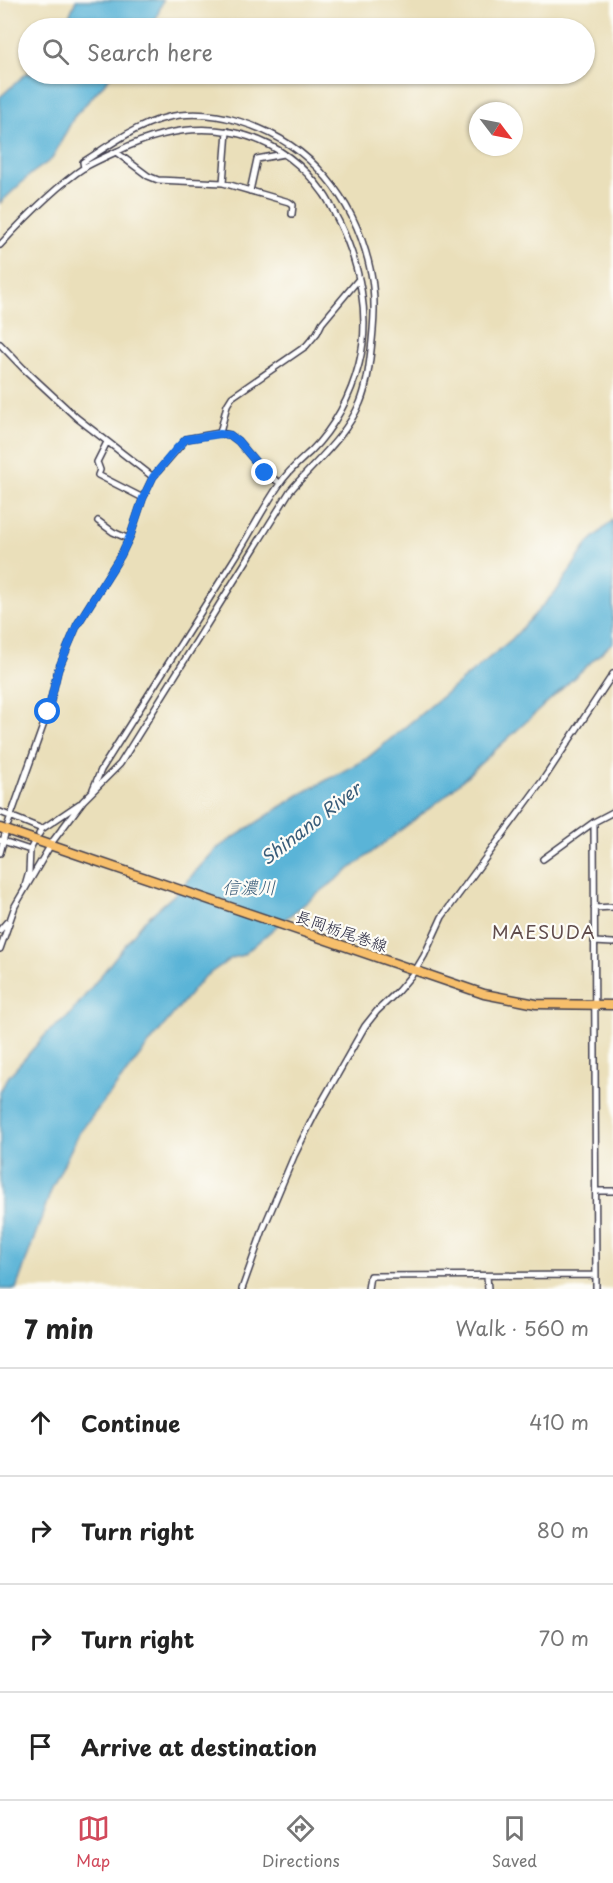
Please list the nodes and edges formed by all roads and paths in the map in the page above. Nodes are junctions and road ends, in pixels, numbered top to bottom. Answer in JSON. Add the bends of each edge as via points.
{"nodes":[{"id":1,"x":227,"y":131,"type":"junction"},
{"id":2,"x":116,"y":152,"type":"junction"},
{"id":3,"x":285,"y":154,"type":"junction"},
{"id":4,"x":84,"y":168,"type":"junction"},
{"id":5,"x":223,"y":183,"type":"junction"},
{"id":6,"x":250,"y":191,"type":"junction"},
{"id":7,"x":292,"y":214,"type":"dead end"},
{"id":8,"x":0,"y":245,"type":"edge"},
{"id":9,"x":358,"y":280,"type":"junction"},
{"id":10,"x":0,"y":344,"type":"edge"},
{"id":11,"x":220,"y":434,"type":"junction"},
{"id":12,"x":107,"y":442,"type":"junction"},
{"id":13,"x":153,"y":477,"type":"junction"},
{"id":14,"x":280,"y":483,"type":"junction"},
{"id":15,"x":143,"y":498,"type":"junction"},
{"id":16,"x":98,"y":521,"type":"dead end"},
{"id":17,"x":129,"y":539,"type":"junction"},
{"id":18,"x":613,"y":674,"type":"edge"},
{"id":19,"x":91,"y":794,"type":"junction"},
{"id":20,"x":83,"y":801,"type":"junction"},
{"id":21,"x":0,"y":812,"type":"edge"},
{"id":22,"x":613,"y":812,"type":"edge"},
{"id":23,"x":12,"y":816,"type":"junction"},
{"id":24,"x":594,"y":822,"type":"junction"},
{"id":25,"x":4,"y":829,"type":"edge"},
{"id":26,"x":1,"y":841,"type":"edge"},
{"id":27,"x":54,"y":847,"type":"junction"},
{"id":28,"x":0,"y":853,"type":"edge"},
{"id":29,"x":543,"y":859,"type":"dead end"},
{"id":30,"x":23,"y":894,"type":"junction"},
{"id":31,"x":613,"y":907,"type":"edge"},
{"id":32,"x":594,"y":908,"type":"junction"},
{"id":33,"x":9,"y":918,"type":"junction"},
{"id":34,"x":0,"y":930,"type":"edge"},
{"id":35,"x":594,"y":942,"type":"junction"},
{"id":36,"x":613,"y":943,"type":"edge"},
{"id":37,"x":0,"y":949,"type":"edge"},
{"id":38,"x":411,"y":970,"type":"junction"},
{"id":39,"x":594,"y":1005,"type":"junction"},
{"id":40,"x":613,"y":1005,"type":"edge"},
{"id":41,"x":596,"y":1191,"type":"junction"},
{"id":42,"x":613,"y":1191,"type":"edge"},
{"id":43,"x":596,"y":1275,"type":"junction"},
{"id":44,"x":487,"y":1276,"type":"junction"},
{"id":45,"x":242,"y":1289,"type":"edge"},
{"id":46,"x":368,"y":1289,"type":"edge"},
{"id":47,"x":488,"y":1289,"type":"edge"},
{"id":48,"x":596,"y":1289,"type":"edge"}],
"edges":[{"from":1,"to":2,"type":"street","via":[[184,130]]},
{"from":1,"to":3,"type":"street"},
{"from":1,"to":5,"type":"street"},
{"from":2,"to":4,"type":"street"},
{"from":2,"to":5,"type":"street","via":[[158,180]]},
{"from":3,"to":6,"type":"street","via":[[257,159]]},
{"from":3,"to":9,"type":"street","via":[[327,197],[353,256]]},
{"from":4,"to":8,"type":"street"},
{"from":4,"to":19,"type":"street","via":[[83,162],[138,127],[167,117],[214,115],[275,135],[315,164],[343,202],[365,252],[375,310],[364,392],[351,422],[290,491],[120,764]]},
{"from":5,"to":6,"type":"street"},
{"from":6,"to":7,"type":"street","via":[[289,202],[293,205]]},
{"from":9,"to":11,"type":"street","via":[[306,346],[232,397]]},
{"from":9,"to":14,"type":"street","via":[[364,333],[354,381],[329,428]]},
{"from":10,"to":12,"type":"street"},
{"from":11,"to":13,"type":"street","via":[[186,439]]},
{"from":11,"to":14,"type":"street","via":[[238,441],[265,473]]},
{"from":12,"to":13,"type":"street"},
{"from":12,"to":15,"type":"street","via":[[97,462],[98,476]]},
{"from":13,"to":15,"type":"street"},
{"from":14,"to":19,"type":"street","via":[[101,770]]},
{"from":15,"to":17,"type":"street"},
{"from":16,"to":17,"type":"street"},
{"from":17,"to":23,"type":"street","via":[[65,653]]},
{"from":18,"to":38,"type":"street","via":[[543,780],[442,917],[424,956]]},
{"from":19,"to":20,"type":"street"},
{"from":20,"to":23,"type":"street","via":[[40,832]]},
{"from":20,"to":27,"type":"street"},
{"from":21,"to":23,"type":"street"},
{"from":22,"to":24,"type":"street"},
{"from":23,"to":25,"type":"street"},
{"from":24,"to":29,"type":"street"},
{"from":24,"to":32,"type":"street"},
{"from":25,"to":26,"type":"street"},
{"from":25,"to":27,"type":"main road","name":"長岡栃尾巻線"},
{"from":26,"to":28,"type":"street"},
{"from":26,"to":30,"type":"street","via":[[31,847]]},
{"from":27,"to":30,"type":"street"},
{"from":27,"to":38,"type":"main road","name":"長岡栃尾巻線"},
{"from":30,"to":33,"type":"street"},
{"from":31,"to":32,"type":"street"},
{"from":32,"to":35,"type":"street"},
{"from":33,"to":34,"type":"street"},
{"from":33,"to":37,"type":"street"},
{"from":35,"to":36,"type":"street"},
{"from":35,"to":39,"type":"street"},
{"from":38,"to":39,"type":"main road","name":"長岡栃尾巻線","via":[[508,1000]]},
{"from":38,"to":45,"type":"street","via":[[398,991],[365,1026],[315,1113],[278,1190]]},
{"from":39,"to":40,"type":"main road","name":"長岡栃尾巻線"},
{"from":39,"to":41,"type":"street"},
{"from":41,"to":42,"type":"street"},
{"from":41,"to":43,"type":"street"},
{"from":43,"to":44,"type":"street"},
{"from":43,"to":48,"type":"street"},
{"from":44,"to":46,"type":"street","via":[[370,1276]]},
{"from":44,"to":47,"type":"street"}]}
